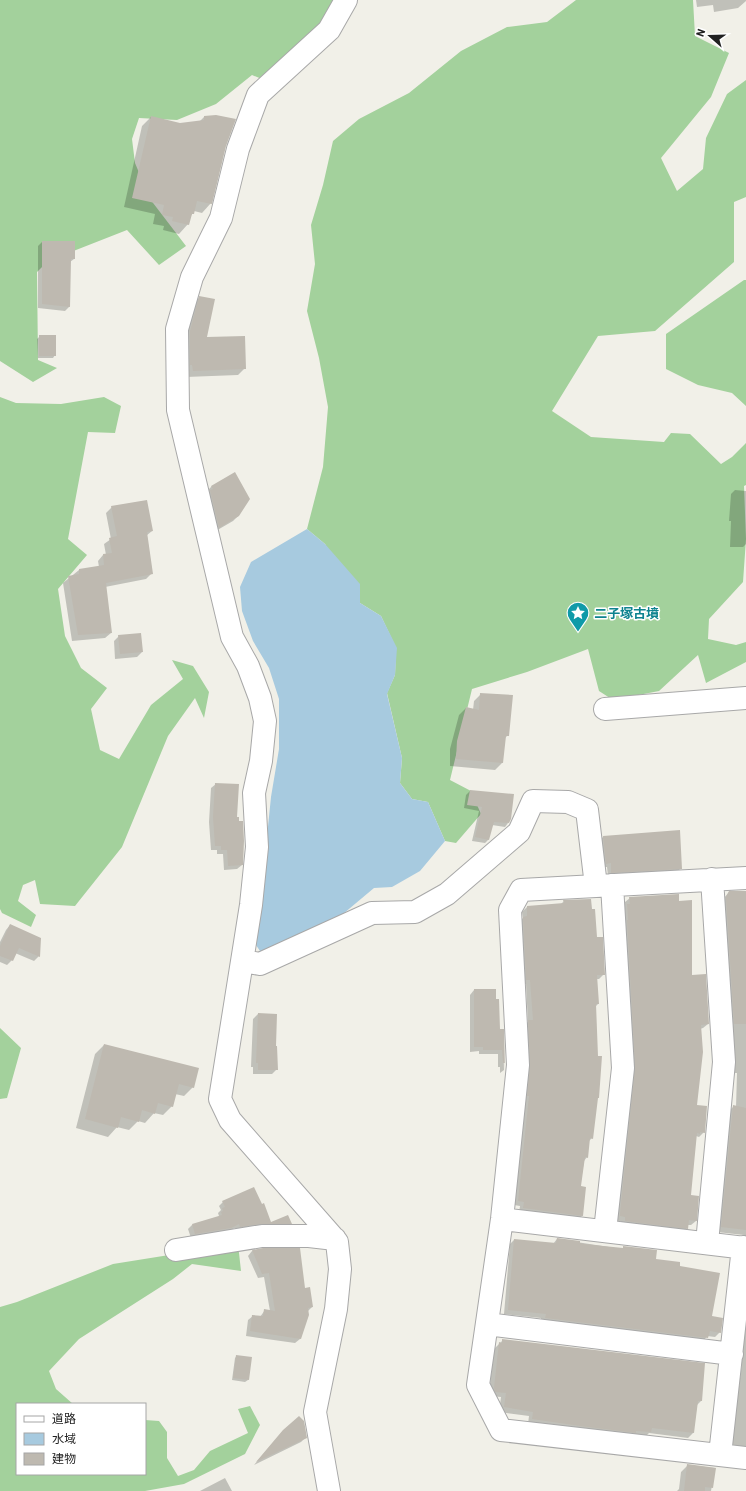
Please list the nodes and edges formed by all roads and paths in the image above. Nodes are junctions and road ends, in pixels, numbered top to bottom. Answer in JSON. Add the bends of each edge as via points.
{"nodes":[{"id":1,"x":346,"y":0,"type":"edge"},
{"id":2,"x":746,"y":698,"type":"edge"},
{"id":3,"x":604,"y":709,"type":"dead end"},
{"id":4,"x":746,"y":878,"type":"edge"},
{"id":5,"x":712,"y":879,"type":"junction"},
{"id":6,"x":604,"y":885,"type":"junction"},
{"id":7,"x":243,"y":961,"type":"junction"},
{"id":8,"x":502,"y":1218,"type":"junction"},
{"id":9,"x":605,"y":1231,"type":"junction"},
{"id":10,"x":335,"y":1239,"type":"junction"},
{"id":11,"x":707,"y":1243,"type":"junction"},
{"id":12,"x":745,"y":1248,"type":"edge"},
{"id":13,"x":176,"y":1250,"type":"dead end"},
{"id":14,"x":487,"y":1324,"type":"junction"},
{"id":15,"x":732,"y":1354,"type":"junction"},
{"id":16,"x":720,"y":1455,"type":"junction"},
{"id":17,"x":746,"y":1458,"type":"edge"},
{"id":18,"x":329,"y":1491,"type":"edge"}],
"edges":[{"from":1,"to":7,"type":"street","via":[[329,30],[258,95],[238,149],[221,218],[192,277],[177,329],[178,410],[232,637],[248,666],[260,698],[265,721],[261,761],[254,793],[257,847],[252,906]]},
{"from":2,"to":3,"type":"street"},
{"from":4,"to":5,"type":"street"},
{"from":5,"to":6,"type":"street"},
{"from":5,"to":11,"type":"street","via":[[724,1062]]},
{"from":6,"to":7,"type":"street","via":[[587,810],[568,802],[533,801],[519,832],[447,894],[415,912],[372,913],[260,964]]},
{"from":6,"to":8,"type":"street","via":[[521,890],[510,910],[518,1065]]},
{"from":6,"to":9,"type":"street","via":[[622,1068]]},
{"from":7,"to":10,"type":"street","via":[[220,1099],[230,1120]]},
{"from":8,"to":9,"type":"street"},
{"from":8,"to":14,"type":"street"},
{"from":9,"to":11,"type":"street"},
{"from":10,"to":13,"type":"street","via":[[262,1236]]},
{"from":10,"to":18,"type":"street","via":[[340,1269],[336,1309],[315,1412]]},
{"from":11,"to":12,"type":"street"},
{"from":12,"to":15,"type":"street"},
{"from":14,"to":15,"type":"street"},
{"from":14,"to":16,"type":"street","via":[[478,1385],[501,1430]]},
{"from":15,"to":16,"type":"street"},
{"from":16,"to":17,"type":"street"}]}
